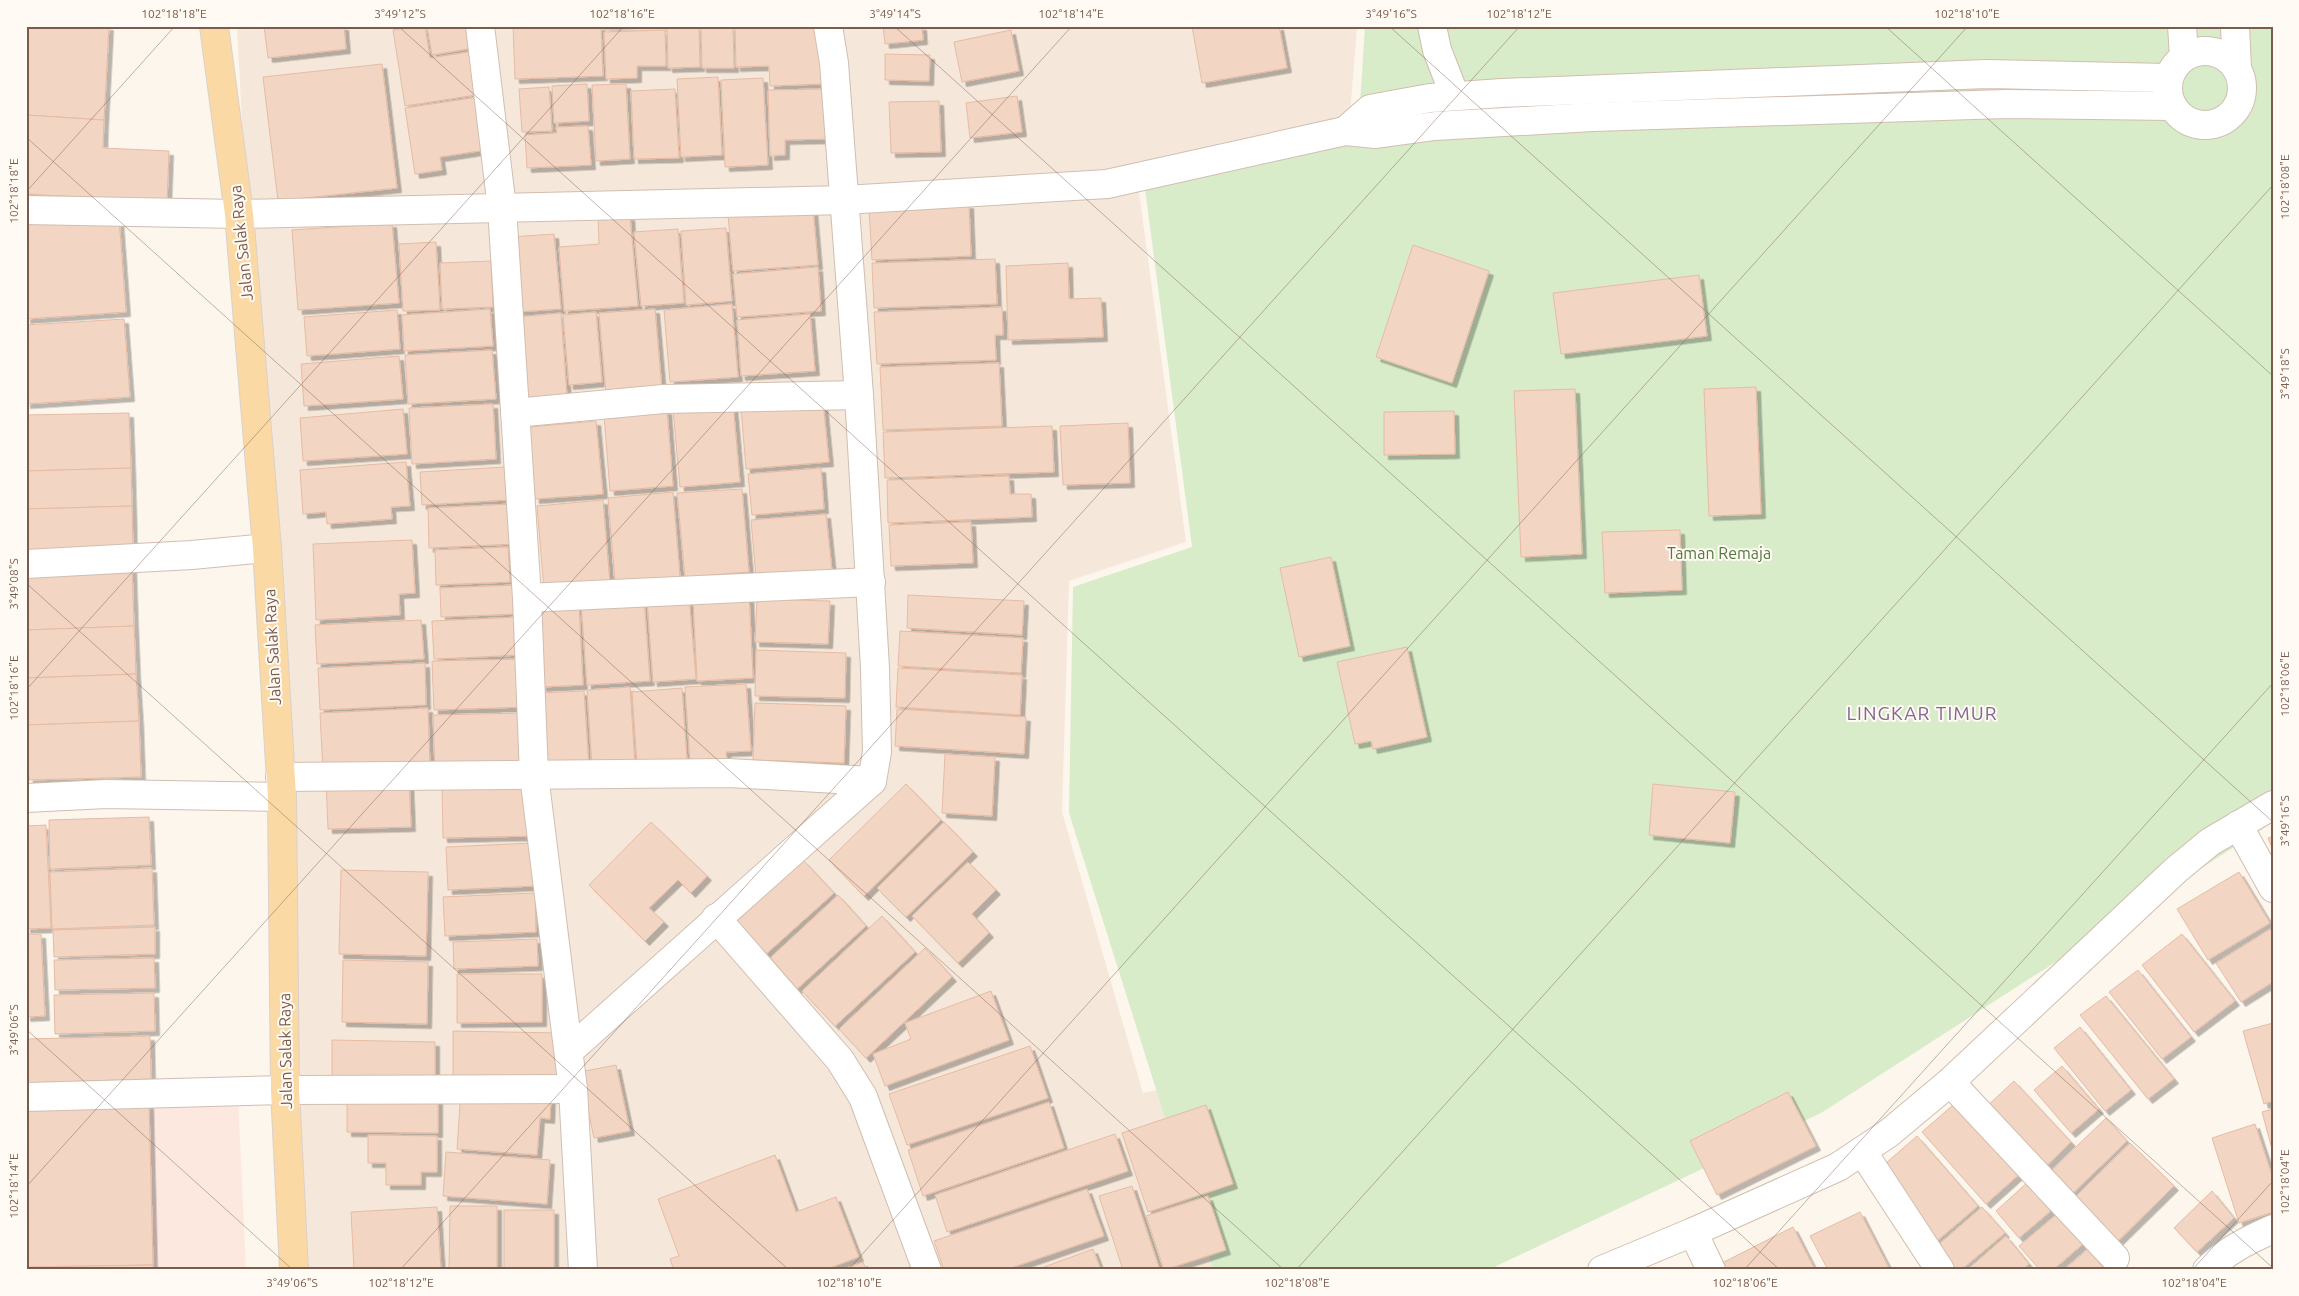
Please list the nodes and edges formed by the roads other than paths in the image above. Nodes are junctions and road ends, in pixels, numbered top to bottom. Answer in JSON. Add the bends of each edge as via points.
{"nodes":[{"id":1,"x":214,"y":26,"type":"edge"},
{"id":2,"x":480,"y":26,"type":"edge"},
{"id":3,"x":828,"y":26,"type":"edge"},
{"id":4,"x":1432,"y":26,"type":"edge"},
{"id":5,"x":2182,"y":26,"type":"edge"},
{"id":6,"x":2236,"y":26,"type":"edge"},
{"id":7,"x":2184,"y":56,"type":"junction"},
{"id":8,"x":2237,"y":68,"type":"junction"},
{"id":9,"x":2168,"y":78,"type":"junction"},
{"id":10,"x":1455,"y":96,"type":"junction"},
{"id":11,"x":2172,"y":106,"type":"junction"},
{"id":12,"x":1345,"y":131,"type":"junction"},
{"id":13,"x":845,"y":200,"type":"junction"},
{"id":14,"x":502,"y":208,"type":"junction"},
{"id":15,"x":26,"y":210,"type":"edge"},
{"id":16,"x":239,"y":214,"type":"junction"},
{"id":17,"x":859,"y":395,"type":"junction"},
{"id":18,"x":515,"y":413,"type":"junction"},
{"id":19,"x":267,"y":548,"type":"junction"},
{"id":20,"x":26,"y":564,"type":"edge"},
{"id":21,"x":871,"y":582,"type":"junction"},
{"id":22,"x":527,"y":598,"type":"junction"},
{"id":23,"x":534,"y":776,"type":"junction"},
{"id":24,"x":872,"y":781,"type":"junction"},
{"id":25,"x":281,"y":787,"type":"junction"},
{"id":26,"x":26,"y":798,"type":"edge"},
{"id":27,"x":2273,"y":805,"type":"edge"},
{"id":28,"x":2238,"y":825,"type":"junction"},
{"id":29,"x":2273,"y":888,"type":"edge"},
{"id":30,"x":716,"y":918,"type":"junction"},
{"id":31,"x":569,"y":1051,"type":"junction"},
{"id":32,"x":1950,"y":1082,"type":"junction"},
{"id":33,"x":573,"y":1088,"type":"junction"},
{"id":34,"x":285,"y":1090,"type":"junction"},
{"id":35,"x":26,"y":1097,"type":"edge"},
{"id":36,"x":1862,"y":1151,"type":"junction"},
{"id":37,"x":2273,"y":1229,"type":"edge"},
{"id":38,"x":1693,"y":1232,"type":"junction"},
{"id":39,"x":2115,"y":1258,"type":"dead end"},
{"id":40,"x":294,"y":1270,"type":"edge"},
{"id":41,"x":583,"y":1270,"type":"edge"},
{"id":42,"x":926,"y":1270,"type":"edge"},
{"id":43,"x":1602,"y":1270,"type":"edge"},
{"id":44,"x":1711,"y":1270,"type":"edge"},
{"id":45,"x":1940,"y":1270,"type":"edge"},
{"id":46,"x":2207,"y":1270,"type":"edge"}],
"edges":[{"from":1,"to":16,"type":"main road","name":"Jalan Salak Raya"},
{"from":2,"to":14,"type":"street"},
{"from":3,"to":13,"type":"street"},
{"from":4,"to":10,"type":"street","via":[[1437,50]]},
{"from":5,"to":7,"type":"street"},
{"from":6,"to":8,"type":"street"},
{"from":7,"to":8,"type":"street","via":[[2210,50],[2226,56]]},
{"from":7,"to":9,"type":"street"},
{"from":8,"to":11,"type":"street","via":[[2243,82],[2241,99],[2234,112],[2223,121],[2209,125],[2194,124],[2181,117]]},
{"from":9,"to":10,"type":"street","via":[[1986,74]]},
{"from":9,"to":11,"type":"street","via":[[2167,92]]},
{"from":10,"to":12,"type":"street","via":[[1370,109]]},
{"from":11,"to":12,"type":"street","via":[[2005,104],[1593,117],[1435,126],[1376,134]]},
{"from":12,"to":13,"type":"street","via":[[1107,184]]},
{"from":13,"to":14,"type":"street"},
{"from":13,"to":17,"type":"street"},
{"from":14,"to":16,"type":"street"},
{"from":14,"to":18,"type":"street"},
{"from":15,"to":16,"type":"street"},
{"from":16,"to":19,"type":"main road","name":"Jalan Salak Raya"},
{"from":17,"to":18,"type":"street","via":[[663,399]]},
{"from":17,"to":21,"type":"street"},
{"from":18,"to":22,"type":"street"},
{"from":19,"to":20,"type":"street"},
{"from":19,"to":25,"type":"main road","name":"Jalan Salak Raya"},
{"from":21,"to":22,"type":"street"},
{"from":21,"to":24,"type":"street","via":[[877,752]]},
{"from":22,"to":23,"type":"street"},
{"from":23,"to":24,"type":"street","via":[[729,773]]},
{"from":23,"to":25,"type":"street"},
{"from":23,"to":31,"type":"street"},
{"from":24,"to":30,"type":"street"},
{"from":25,"to":26,"type":"street"},
{"from":25,"to":34,"type":"main road","name":"Jalan Salak Raya"},
{"from":27,"to":28,"type":"street"},
{"from":28,"to":29,"type":"street"},
{"from":28,"to":32,"type":"street","via":[[2210,842],[2176,870]]},
{"from":30,"to":31,"type":"street"},
{"from":30,"to":42,"type":"street","via":[[834,1054],[862,1097]]},
{"from":31,"to":33,"type":"street"},
{"from":32,"to":36,"type":"street"},
{"from":32,"to":39,"type":"street"},
{"from":33,"to":34,"type":"street"},
{"from":33,"to":41,"type":"street"},
{"from":34,"to":35,"type":"street"},
{"from":34,"to":40,"type":"main road","name":"Jalan Salak Raya"},
{"from":36,"to":38,"type":"street","via":[[1838,1167]]},
{"from":36,"to":45,"type":"street"},
{"from":37,"to":46,"type":"street","via":[[2245,1241],[2221,1256]]},
{"from":38,"to":43,"type":"street"},
{"from":38,"to":44,"type":"street"}]}
